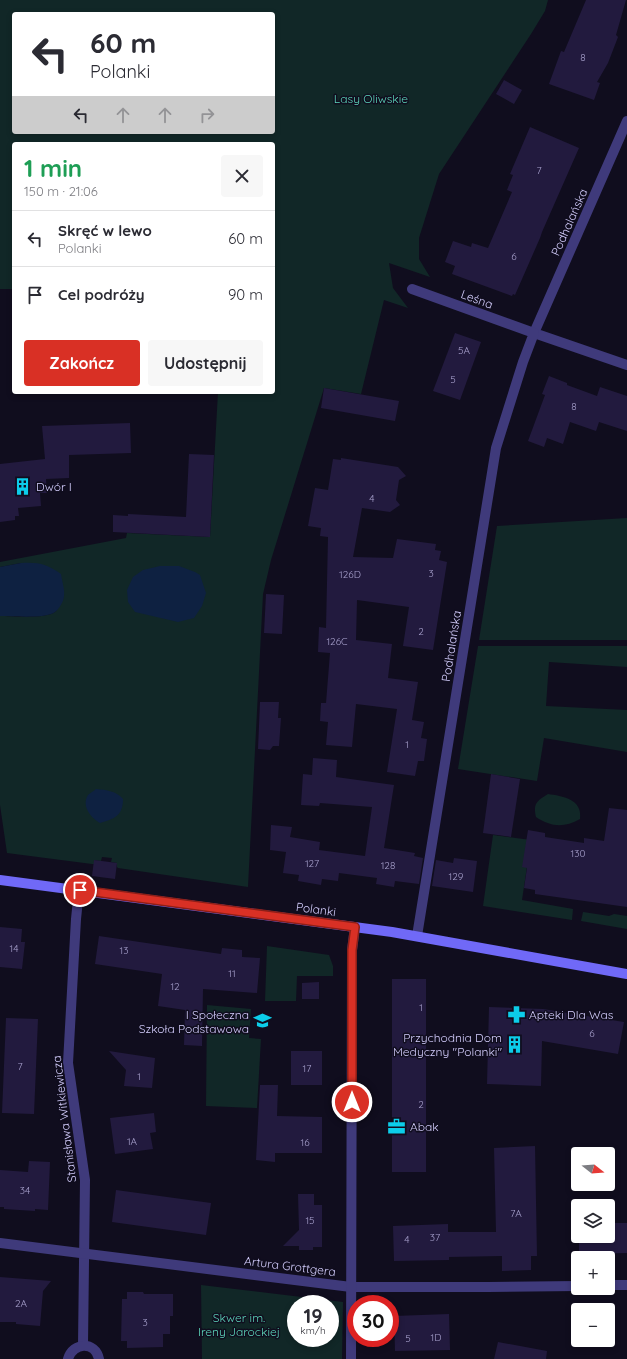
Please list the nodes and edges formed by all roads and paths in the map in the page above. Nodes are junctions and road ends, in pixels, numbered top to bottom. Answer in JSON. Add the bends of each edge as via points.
{"nodes":[{"id":1,"x":627,"y":121,"type":"edge"},
{"id":2,"x":412,"y":289,"type":"dead end"},
{"id":3,"x":534,"y":333,"type":"junction"},
{"id":4,"x":627,"y":365,"type":"edge"},
{"id":5,"x":0,"y":880,"type":"edge"},
{"id":6,"x":80,"y":890,"type":"junction"},
{"id":7,"x":355,"y":927,"type":"junction"},
{"id":8,"x":417,"y":936,"type":"junction"},
{"id":9,"x":627,"y":974,"type":"edge"},
{"id":10,"x":0,"y":1243,"type":"edge"},
{"id":11,"x":84,"y":1253,"type":"junction"},
{"id":12,"x":615,"y":1285,"type":"edge"},
{"id":13,"x":627,"y":1285,"type":"edge"},
{"id":14,"x":571,"y":1286,"type":"edge"},
{"id":15,"x":351,"y":1287,"type":"junction"},
{"id":16,"x":83,"y":1346,"type":"junction"},
{"id":17,"x":68,"y":1359,"type":"edge"},
{"id":18,"x":99,"y":1359,"type":"edge"},
{"id":19,"x":351,"y":1359,"type":"edge"}],
"edges":[{"from":1,"to":3,"type":"street","name":"Podhalańska"},
{"from":2,"to":3,"type":"street","name":"Leśna"},
{"from":3,"to":4,"type":"street","name":"Leśna"},
{"from":3,"to":8,"type":"street","name":"Podhalańska","via":[[496,448]]},
{"from":5,"to":6,"type":"street","name":"Polanki"},
{"from":6,"to":7,"type":"street","name":"Polanki"},
{"from":6,"to":11,"type":"street","name":"Stanisława Witkiewicza","via":[[68,1063],[85,1180]]},
{"from":7,"to":8,"type":"street","name":"Polanki"},
{"from":7,"to":15,"type":"street","via":[[352,950]]},
{"from":8,"to":9,"type":"street","name":"Polanki"},
{"from":10,"to":11,"type":"street","name":"Artura Grottgera"},
{"from":11,"to":15,"type":"street","name":"Artura Grottgera"},
{"from":11,"to":16,"type":"street","name":"Stanisława Witkiewicza"},
{"from":12,"to":13,"type":"street"},
{"from":14,"to":15,"type":"street","name":"Artura Grottgera"},
{"from":15,"to":19,"type":"street"},
{"from":16,"to":17,"type":"street","via":[[73,1349]]},
{"from":16,"to":18,"type":"street","via":[[93,1348]]}]}
